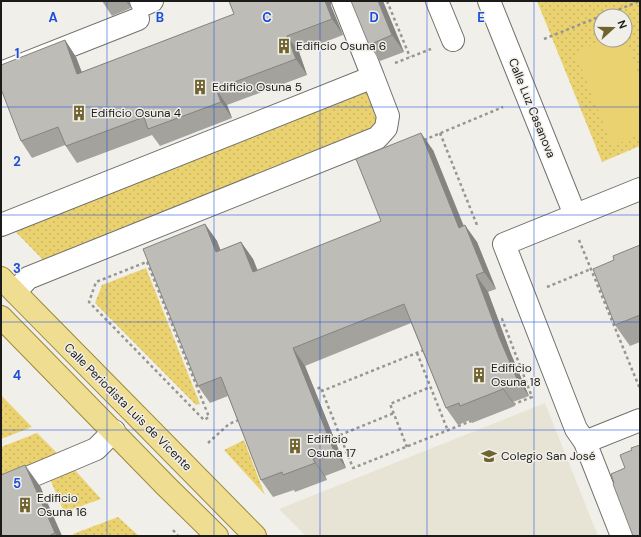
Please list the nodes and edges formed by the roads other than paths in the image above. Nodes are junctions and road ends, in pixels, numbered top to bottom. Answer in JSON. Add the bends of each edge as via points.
{"nodes":[{"id":1,"x":343,"y":1,"type":"edge"},
{"id":2,"x":437,"y":1,"type":"edge"},
{"id":3,"x":489,"y":1,"type":"edge"},
{"id":4,"x":144,"y":6,"type":"edge"},
{"id":5,"x":453,"y":40,"type":"road end"},
{"id":6,"x":1,"y":73,"type":"edge"},
{"id":7,"x":373,"y":77,"type":"junction"},
{"id":8,"x":640,"y":189,"type":"edge"},
{"id":9,"x":575,"y":215,"type":"junction"},
{"id":10,"x":1,"y":225,"type":"edge"},
{"id":11,"x":8,"y":285,"type":"edge"},
{"id":12,"x":1,"y":317,"type":"edge"},
{"id":13,"x":640,"y":420,"type":"edge"},
{"id":14,"x":114,"y":431,"type":"junction"},
{"id":15,"x":585,"y":442,"type":"junction"},
{"id":16,"x":1,"y":489,"type":"edge"},
{"id":17,"x":218,"y":536,"type":"edge"},
{"id":18,"x":255,"y":536,"type":"edge"},
{"id":19,"x":622,"y":536,"type":"edge"}],
"edges":[{"from":1,"to":7,"type":"street"},
{"from":2,"to":5,"type":"street"},
{"from":3,"to":9,"type":"street","name":"Calle Luz Casanova"},
{"from":4,"to":6,"type":"street"},
{"from":7,"to":10,"type":"street"},
{"from":7,"to":11,"type":"street","via":[[388,116],[386,128],[377,138]]},
{"from":8,"to":9,"type":"street"},
{"from":9,"to":15,"type":"street","via":[[504,244],[576,429]]},
{"from":11,"to":18,"type":"main road","name":"Calle Periodista Luis de Vicente"},
{"from":12,"to":14,"type":"main road"},
{"from":13,"to":15,"type":"street"},
{"from":14,"to":16,"type":"street","via":[[96,449]]},
{"from":14,"to":17,"type":"main road"},
{"from":15,"to":19,"type":"street"}]}
